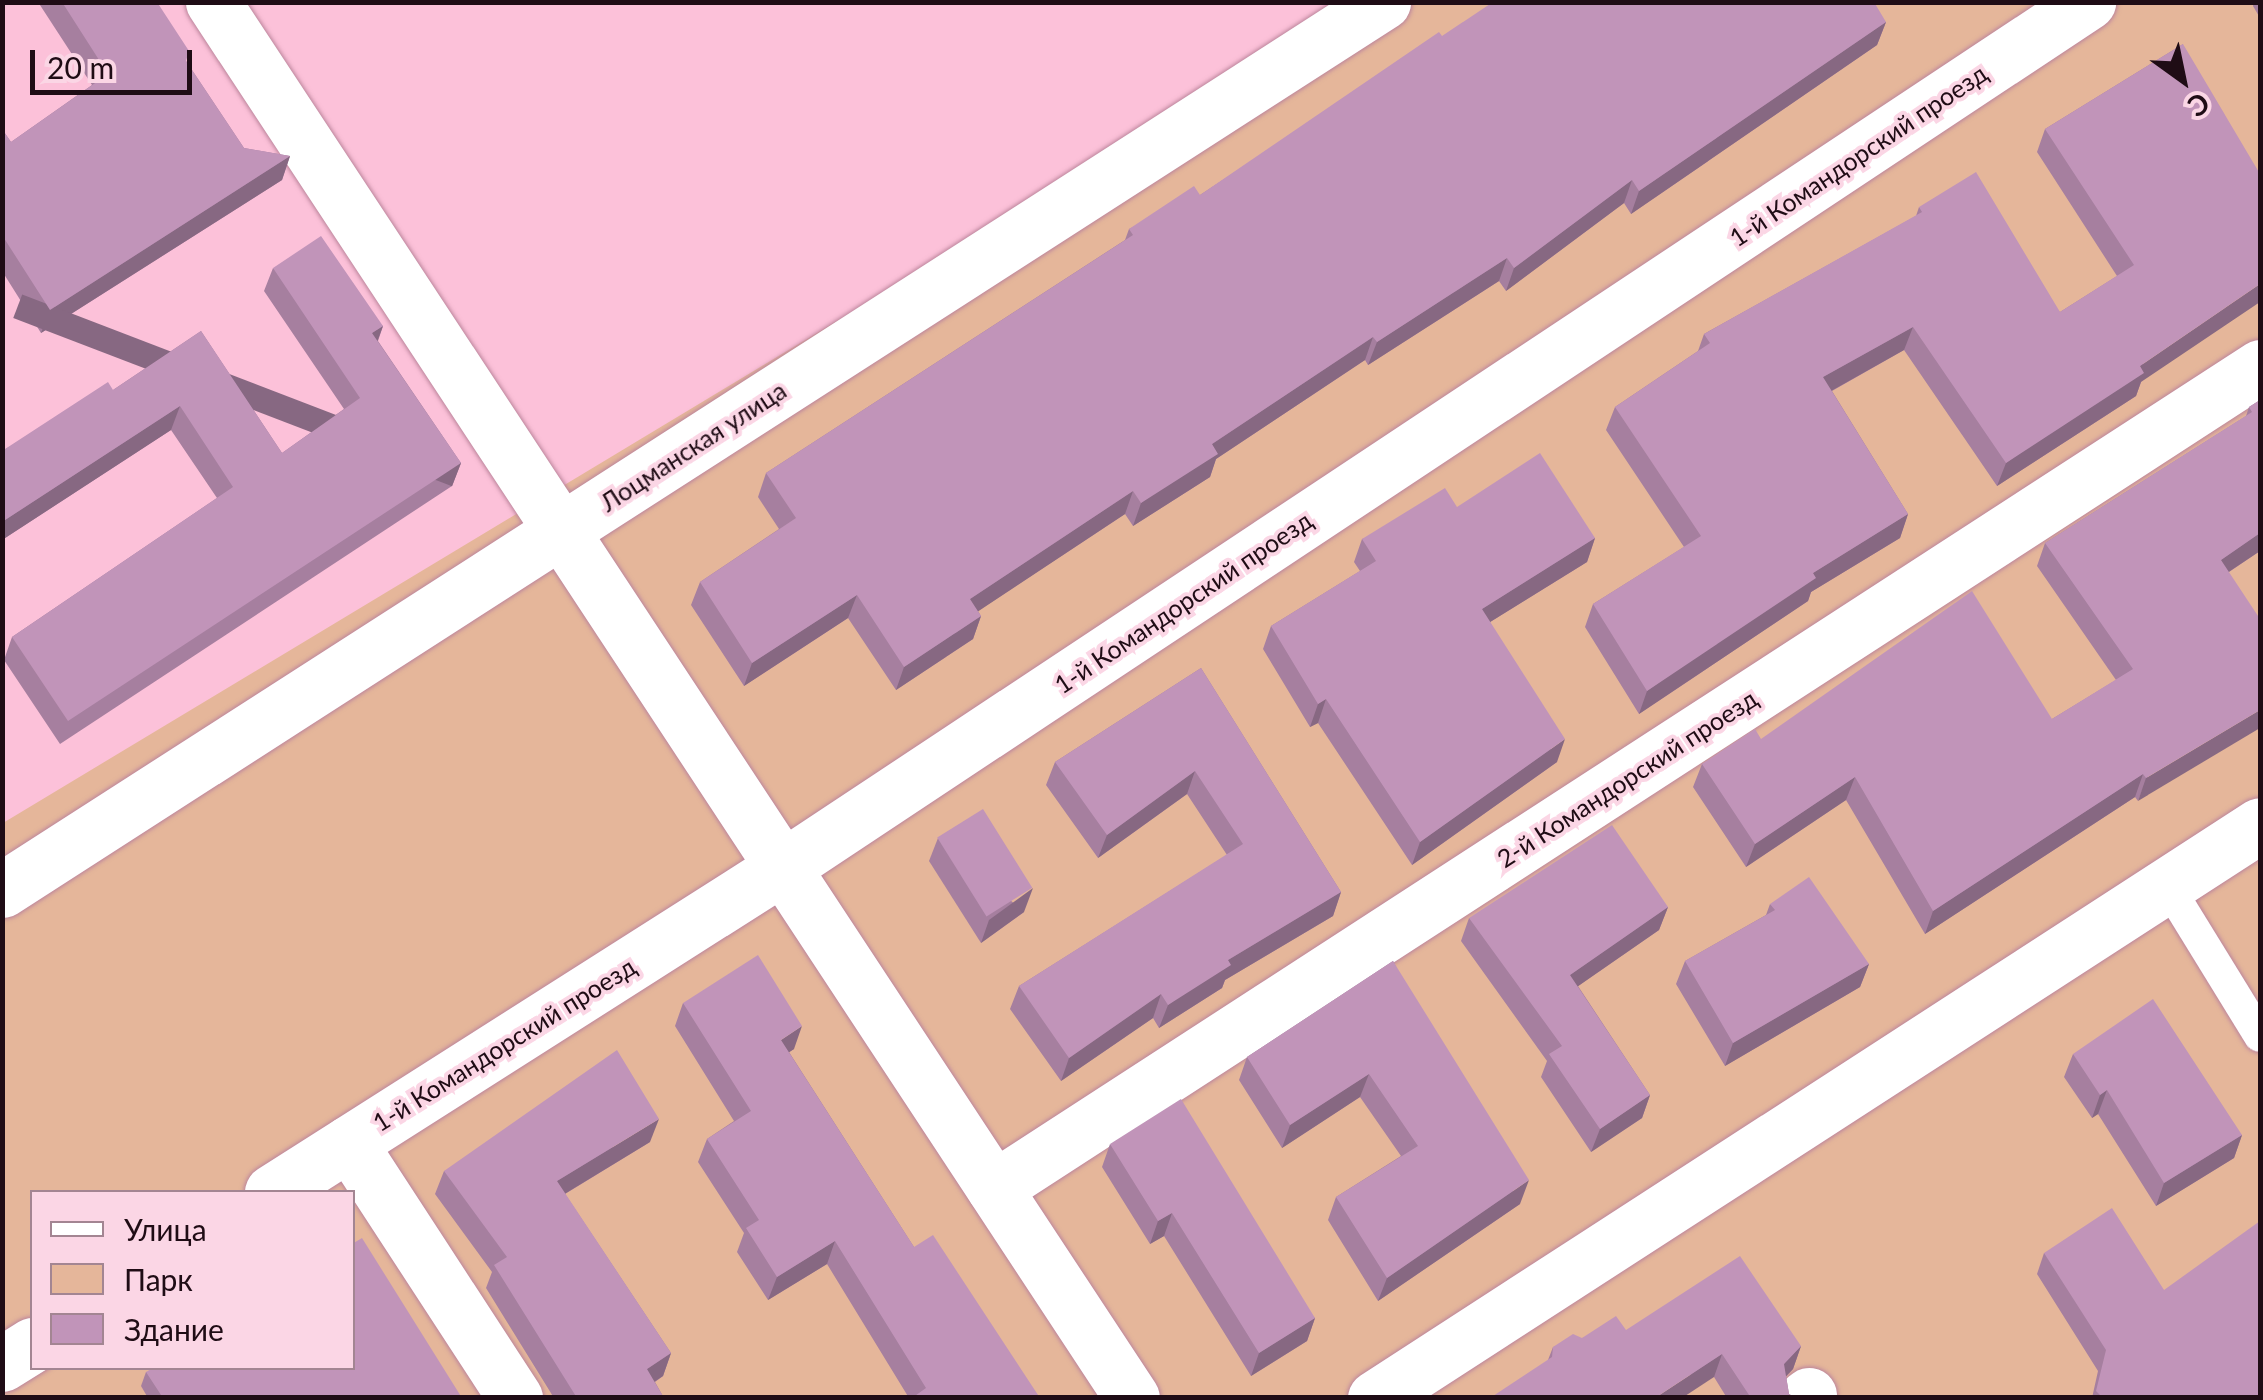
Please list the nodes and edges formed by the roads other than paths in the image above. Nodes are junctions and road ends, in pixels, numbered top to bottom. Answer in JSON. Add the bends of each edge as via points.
{"nodes":[{"id":1,"x":213,"y":2,"type":"edge"},
{"id":2,"x":1383,"y":2,"type":"edge"},
{"id":3,"x":2088,"y":2,"type":"edge"},
{"id":4,"x":2260,"y":367,"type":"edge"},
{"id":5,"x":561,"y":531,"type":"junction"},
{"id":6,"x":2260,"y":825,"type":"edge"},
{"id":7,"x":783,"y":866,"type":"junction"},
{"id":8,"x":2167,"y":885,"type":"junction"},
{"id":9,"x":2,"y":890,"type":"edge"},
{"id":10,"x":2260,"y":1036,"type":"edge"},
{"id":11,"x":349,"y":1143,"type":"junction"},
{"id":12,"x":994,"y":1188,"type":"junction"},
{"id":13,"x":275,"y":1190,"type":"edge"},
{"id":14,"x":30,"y":1346,"type":"edge"},
{"id":15,"x":2,"y":1364,"type":"edge"},
{"id":16,"x":515,"y":1398,"type":"edge"},
{"id":17,"x":1132,"y":1398,"type":"edge"},
{"id":18,"x":1374,"y":1398,"type":"edge"}],
"edges":[{"from":1,"to":5,"type":"street"},
{"from":2,"to":5,"type":"street","name":"Лоцманская улица"},
{"from":3,"to":7,"type":"street","name":"1-й Командорский проезд"},
{"from":4,"to":12,"type":"street","name":"2-й Командорский проезд"},
{"from":5,"to":7,"type":"street"},
{"from":5,"to":9,"type":"street","name":"Лоцманская улица"},
{"from":6,"to":8,"type":"street"},
{"from":7,"to":11,"type":"street","name":"1-й Командорский проезд"},
{"from":7,"to":12,"type":"street"},
{"from":8,"to":10,"type":"lane"},
{"from":8,"to":18,"type":"street"},
{"from":11,"to":13,"type":"street","name":"1-й Командорский проезд"},
{"from":11,"to":16,"type":"street"},
{"from":12,"to":17,"type":"street"},
{"from":14,"to":15,"type":"street"}]}
